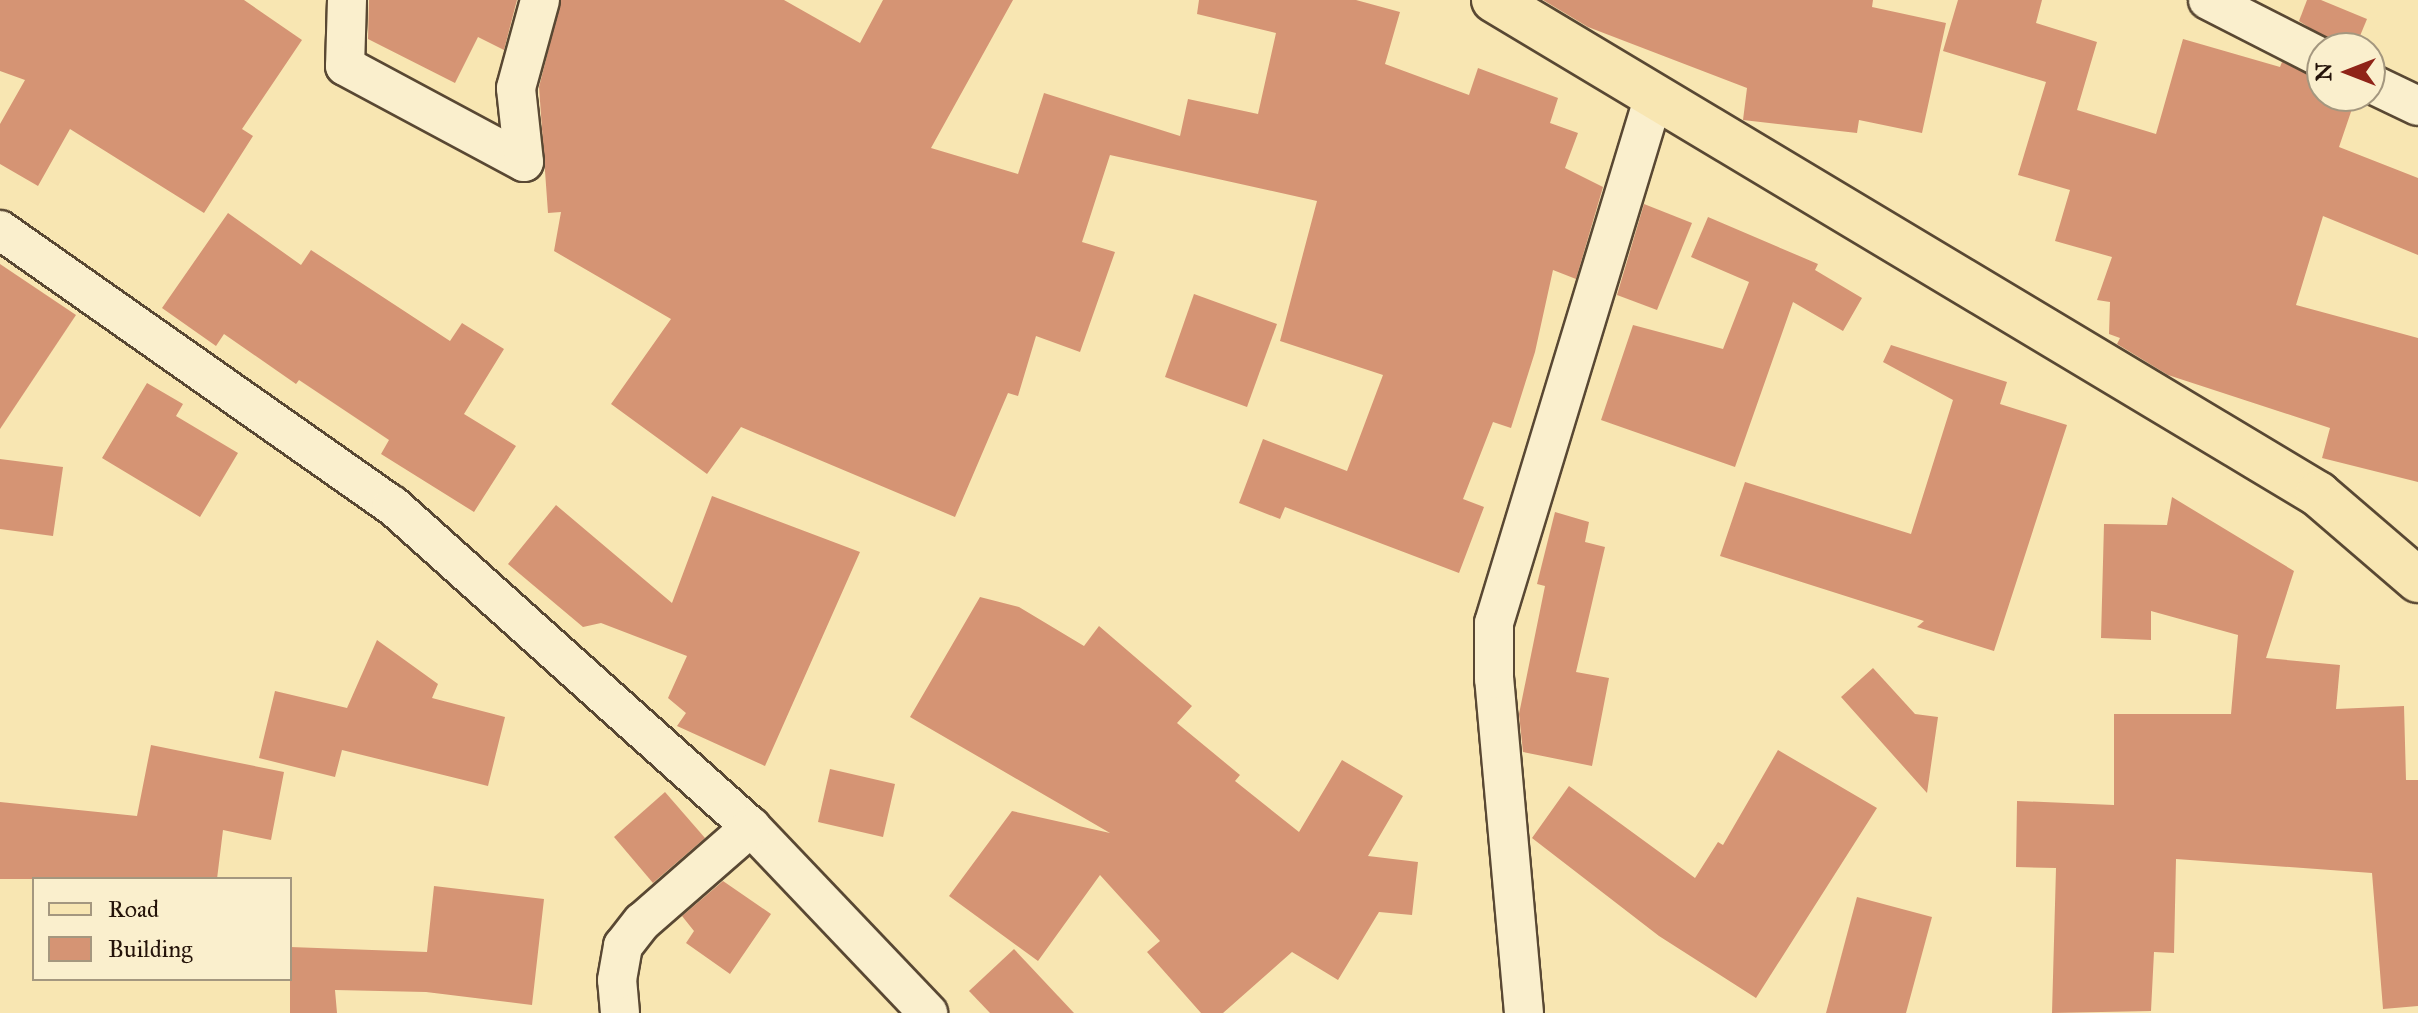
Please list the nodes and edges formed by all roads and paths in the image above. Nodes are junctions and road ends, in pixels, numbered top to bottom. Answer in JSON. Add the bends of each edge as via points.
{"nodes":[{"id":1,"x":347,"y":0,"type":"edge"},
{"id":2,"x":540,"y":0,"type":"edge"},
{"id":3,"x":1494,"y":0,"type":"edge"},
{"id":4,"x":2208,"y":0,"type":"edge"},
{"id":5,"x":1541,"y":12,"type":"edge"},
{"id":6,"x":2306,"y":50,"type":"edge"},
{"id":7,"x":2386,"y":91,"type":"edge"},
{"id":8,"x":1654,"y":96,"type":"junction"},
{"id":9,"x":2418,"y":106,"type":"edge"},
{"id":10,"x":0,"y":230,"type":"edge"},
{"id":11,"x":2418,"y":580,"type":"edge"},
{"id":12,"x":751,"y":827,"type":"junction"},
{"id":13,"x":620,"y":1013,"type":"edge"},
{"id":14,"x":928,"y":1013,"type":"edge"},
{"id":15,"x":1524,"y":1013,"type":"edge"}],
"edges":[{"from":1,"to":2,"type":"street","via":[[345,66],[524,162],[516,88]]},
{"from":3,"to":5,"type":"main road"},
{"from":4,"to":6,"type":"street"},
{"from":5,"to":8,"type":"main road"},
{"from":7,"to":9,"type":"street"},
{"from":8,"to":11,"type":"main road","via":[[2318,494]]},
{"from":8,"to":15,"type":"street","via":[[1494,623],[1494,679]]},
{"from":10,"to":12,"type":"street","via":[[392,505]]},
{"from":12,"to":13,"type":"street","via":[[642,922],[623,946],[617,980]]},
{"from":12,"to":14,"type":"street"}]}
